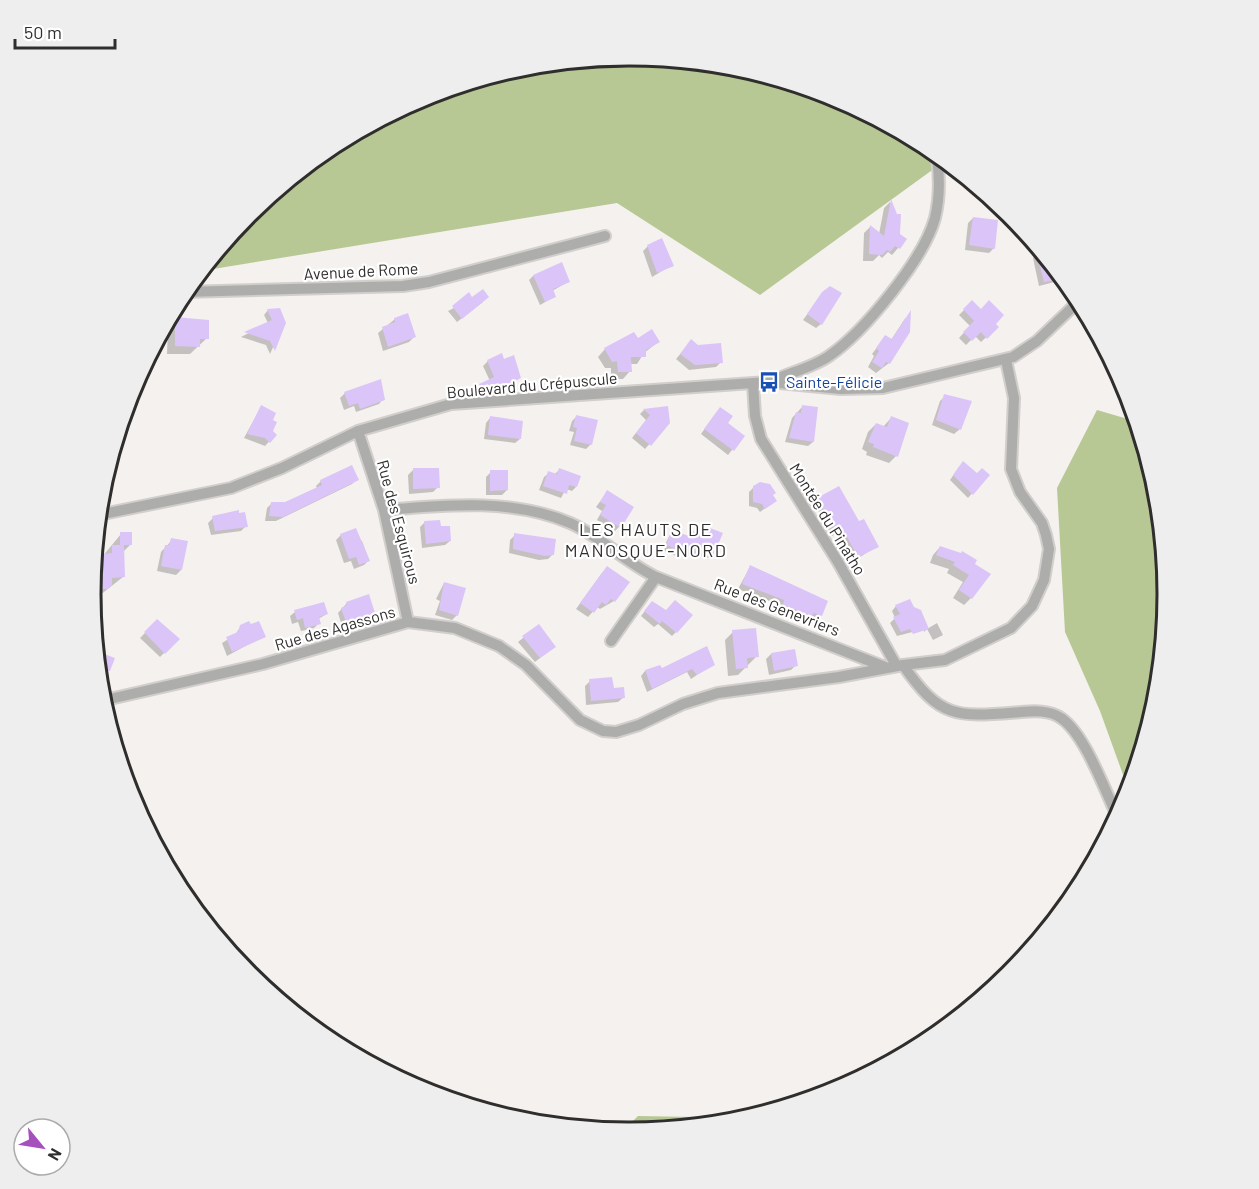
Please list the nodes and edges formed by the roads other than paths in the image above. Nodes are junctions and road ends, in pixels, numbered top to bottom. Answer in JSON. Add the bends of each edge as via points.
{"nodes":[{"id":1,"x":937,"y":165,"type":"edge"},
{"id":2,"x":605,"y":236,"type":"dead end"},
{"id":3,"x":197,"y":292,"type":"edge"},
{"id":4,"x":1073,"y":307,"type":"edge"},
{"id":5,"x":1006,"y":360,"type":"junction"},
{"id":6,"x":769,"y":382,"type":"junction"},
{"id":7,"x":753,"y":383,"type":"junction"},
{"id":8,"x":358,"y":431,"type":"junction"},
{"id":9,"x":384,"y":510,"type":"junction"},
{"id":10,"x":108,"y":513,"type":"edge"},
{"id":11,"x":656,"y":577,"type":"junction"},
{"id":12,"x":408,"y":622,"type":"junction"},
{"id":13,"x":610,"y":640,"type":"dead end"},
{"id":14,"x":895,"y":666,"type":"junction"},
{"id":15,"x":111,"y":699,"type":"edge"},
{"id":16,"x":1113,"y":808,"type":"edge"}],
"edges":[{"from":1,"to":6,"type":"street","via":[[939,194],[934,220],[923,247],[892,291],[828,358]]},
{"from":2,"to":3,"type":"street","name":"Avenue de Rome","via":[[404,286]]},
{"from":4,"to":5,"type":"street","via":[[1037,341]]},
{"from":5,"to":6,"type":"street","via":[[883,388],[841,389]]},
{"from":5,"to":14,"type":"street","name":"Rue des Agassons","via":[[1014,398],[1011,469],[1046,535],[1049,549],[1044,580],[1032,606],[1011,628],[945,660]]},
{"from":6,"to":7,"type":"street","name":"Boulevard du Crépuscule"},
{"from":7,"to":8,"type":"street","name":"Boulevard du Crépuscule","via":[[464,402]]},
{"from":7,"to":14,"type":"street","name":"Montée du Pinatho","via":[[761,439],[838,562]]},
{"from":8,"to":9,"type":"street","name":"Rue des Esquirous"},
{"from":8,"to":10,"type":"street","name":"Boulevard du Crépuscule","via":[[231,488]]},
{"from":9,"to":11,"type":"street","name":"Rue des Genevriers","via":[[472,504],[550,517],[584,531]]},
{"from":9,"to":12,"type":"street","name":"Rue des Esquirous"},
{"from":11,"to":13,"type":"street"},
{"from":11,"to":14,"type":"street","name":"Rue des Genevriers"},
{"from":12,"to":14,"type":"street","name":"Rue des Agassons","via":[[456,628],[499,646],[525,665],[580,720],[610,731],[627,730],[718,693]]},
{"from":12,"to":15,"type":"street","name":"Rue des Agassons","via":[[263,664]]},
{"from":14,"to":16,"type":"street","name":"Montée du Pinatho","via":[[942,708],[968,714],[1045,712],[1061,718],[1082,745]]}]}
